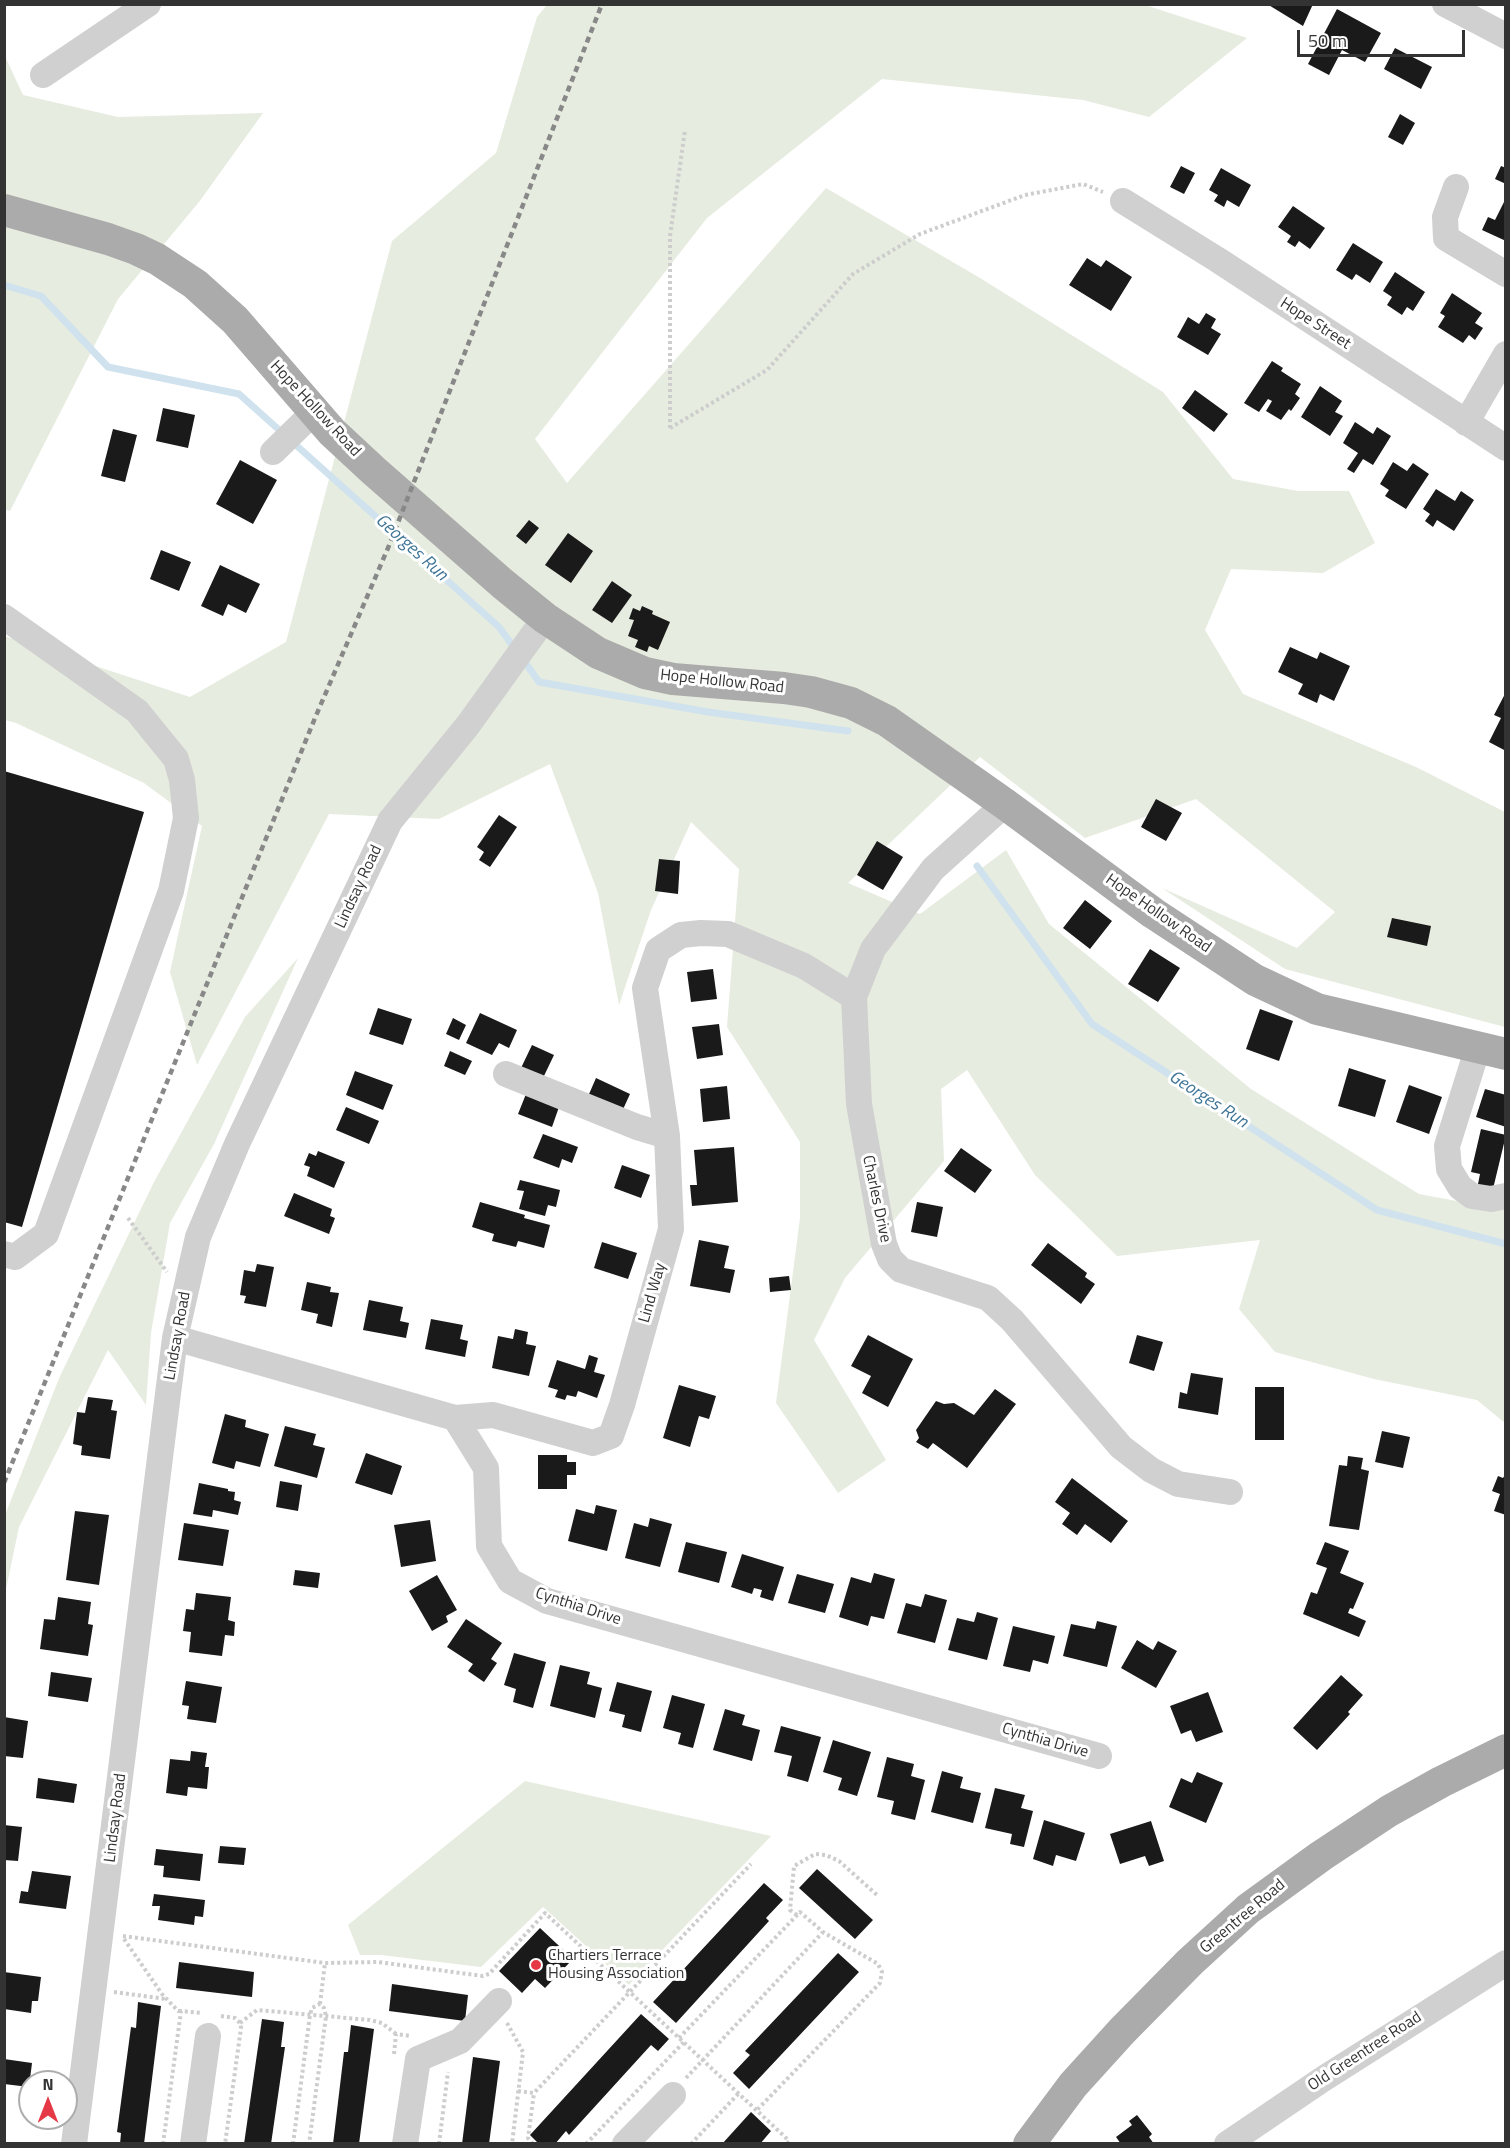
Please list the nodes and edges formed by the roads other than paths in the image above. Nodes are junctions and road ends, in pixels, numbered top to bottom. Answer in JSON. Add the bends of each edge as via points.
{"nodes":[{"id":1,"x":148,"y":4,"type":"edge"},
{"id":2,"x":1445,"y":4,"type":"edge"},
{"id":3,"x":1506,"y":36,"type":"edge"},
{"id":4,"x":43,"y":75,"type":"dead end"},
{"id":5,"x":1456,"y":187,"type":"dead end"},
{"id":6,"x":1123,"y":201,"type":"road end"},
{"id":7,"x":4,"y":210,"type":"edge"},
{"id":8,"x":1506,"y":274,"type":"edge"},
{"id":9,"x":1506,"y":354,"type":"edge"},
{"id":10,"x":314,"y":411,"type":"junction"},
{"id":11,"x":1466,"y":423,"type":"junction"},
{"id":12,"x":1506,"y":448,"type":"edge"},
{"id":13,"x":273,"y":452,"type":"dead end"},
{"id":14,"x":4,"y":617,"type":"edge"},
{"id":15,"x":538,"y":628,"type":"junction"},
{"id":16,"x":1005,"y":804,"type":"junction"},
{"id":17,"x":854,"y":997,"type":"junction"},
{"id":18,"x":1492,"y":1050,"type":"edge"},
{"id":19,"x":506,"y":1074,"type":"dead end"},
{"id":20,"x":666,"y":1136,"type":"junction"},
{"id":21,"x":1506,"y":1196,"type":"edge"},
{"id":22,"x":4,"y":1254,"type":"edge"},
{"id":23,"x":175,"y":1338,"type":"junction"},
{"id":24,"x":455,"y":1418,"type":"junction"},
{"id":25,"x":1230,"y":1492,"type":"dead end"},
{"id":26,"x":1506,"y":1750,"type":"edge"},
{"id":27,"x":1099,"y":1756,"type":"dead end"},
{"id":28,"x":1506,"y":1963,"type":"edge"},
{"id":29,"x":494,"y":2006,"type":"road end"},
{"id":30,"x":208,"y":2036,"type":"dead end"},
{"id":31,"x":672,"y":2095,"type":"road end"},
{"id":32,"x":75,"y":2144,"type":"edge"},
{"id":33,"x":193,"y":2144,"type":"edge"},
{"id":34,"x":405,"y":2144,"type":"edge"},
{"id":35,"x":626,"y":2144,"type":"edge"},
{"id":36,"x":1029,"y":2144,"type":"edge"},
{"id":37,"x":1227,"y":2144,"type":"edge"}],
"edges":[{"from":1,"to":4,"type":"street"},
{"from":2,"to":3,"type":"street"},
{"from":5,"to":8,"type":"street","via":[[1445,217],[1446,238]]},
{"from":6,"to":11,"type":"street","name":"Hope Street"},
{"from":7,"to":10,"type":"main road","name":"Hope Hollow Road","via":[[108,239],[177,271],[216,301]]},
{"from":9,"to":11,"type":"street"},
{"from":10,"to":13,"type":"street"},
{"from":10,"to":15,"type":"main road","name":"Hope Hollow Road"},
{"from":11,"to":12,"type":"street","name":"Hope Street"},
{"from":14,"to":22,"type":"street","via":[[137,711],[176,759],[186,819],[171,891],[46,1234],[15,1257]]},
{"from":15,"to":16,"type":"main road","name":"Hope Hollow Road","via":[[645,673],[810,692],[850,703],[887,721]]},
{"from":15,"to":23,"type":"street","name":"Lindsay Road","via":[[468,725],[390,821],[237,1144],[198,1237]]},
{"from":16,"to":17,"type":"street","name":"Charles Drive","via":[[933,869],[873,949]]},
{"from":16,"to":18,"type":"main road","name":"Hope Hollow Road","via":[[1153,913],[1255,980],[1317,1010]]},
{"from":17,"to":20,"type":"street","name":"Lind Way","via":[[804,966],[728,934],[681,935],[658,950],[645,988]]},
{"from":17,"to":25,"type":"street","name":"Charles Drive","via":[[858,1104],[876,1210],[890,1259],[901,1270],[988,1298],[1012,1320],[1121,1447],[1150,1470],[1178,1484]]},
{"from":18,"to":21,"type":"street","via":[[1447,1146],[1449,1169],[1460,1187],[1472,1196]]},
{"from":19,"to":20,"type":"street"},
{"from":20,"to":24,"type":"street","name":"Lind Way","via":[[671,1229],[611,1436],[593,1443],[493,1414]]},
{"from":23,"to":24,"type":"street"},
{"from":23,"to":32,"type":"street","name":"Lindsay Road","via":[[112,1935],[94,1989]]},
{"from":24,"to":27,"type":"street","name":"Cynthia Drive","via":[[486,1468],[489,1546],[510,1581],[547,1601]]},
{"from":26,"to":36,"type":"main road","name":"Greentree Road","via":[[1389,1811],[1248,1909],[1122,2031],[1073,2085]]},
{"from":28,"to":37,"type":"street","name":"Old Greentree Road"},
{"from":29,"to":34,"type":"street","via":[[460,2040],[418,2059]]},
{"from":30,"to":33,"type":"street"},
{"from":31,"to":35,"type":"street"}]}
